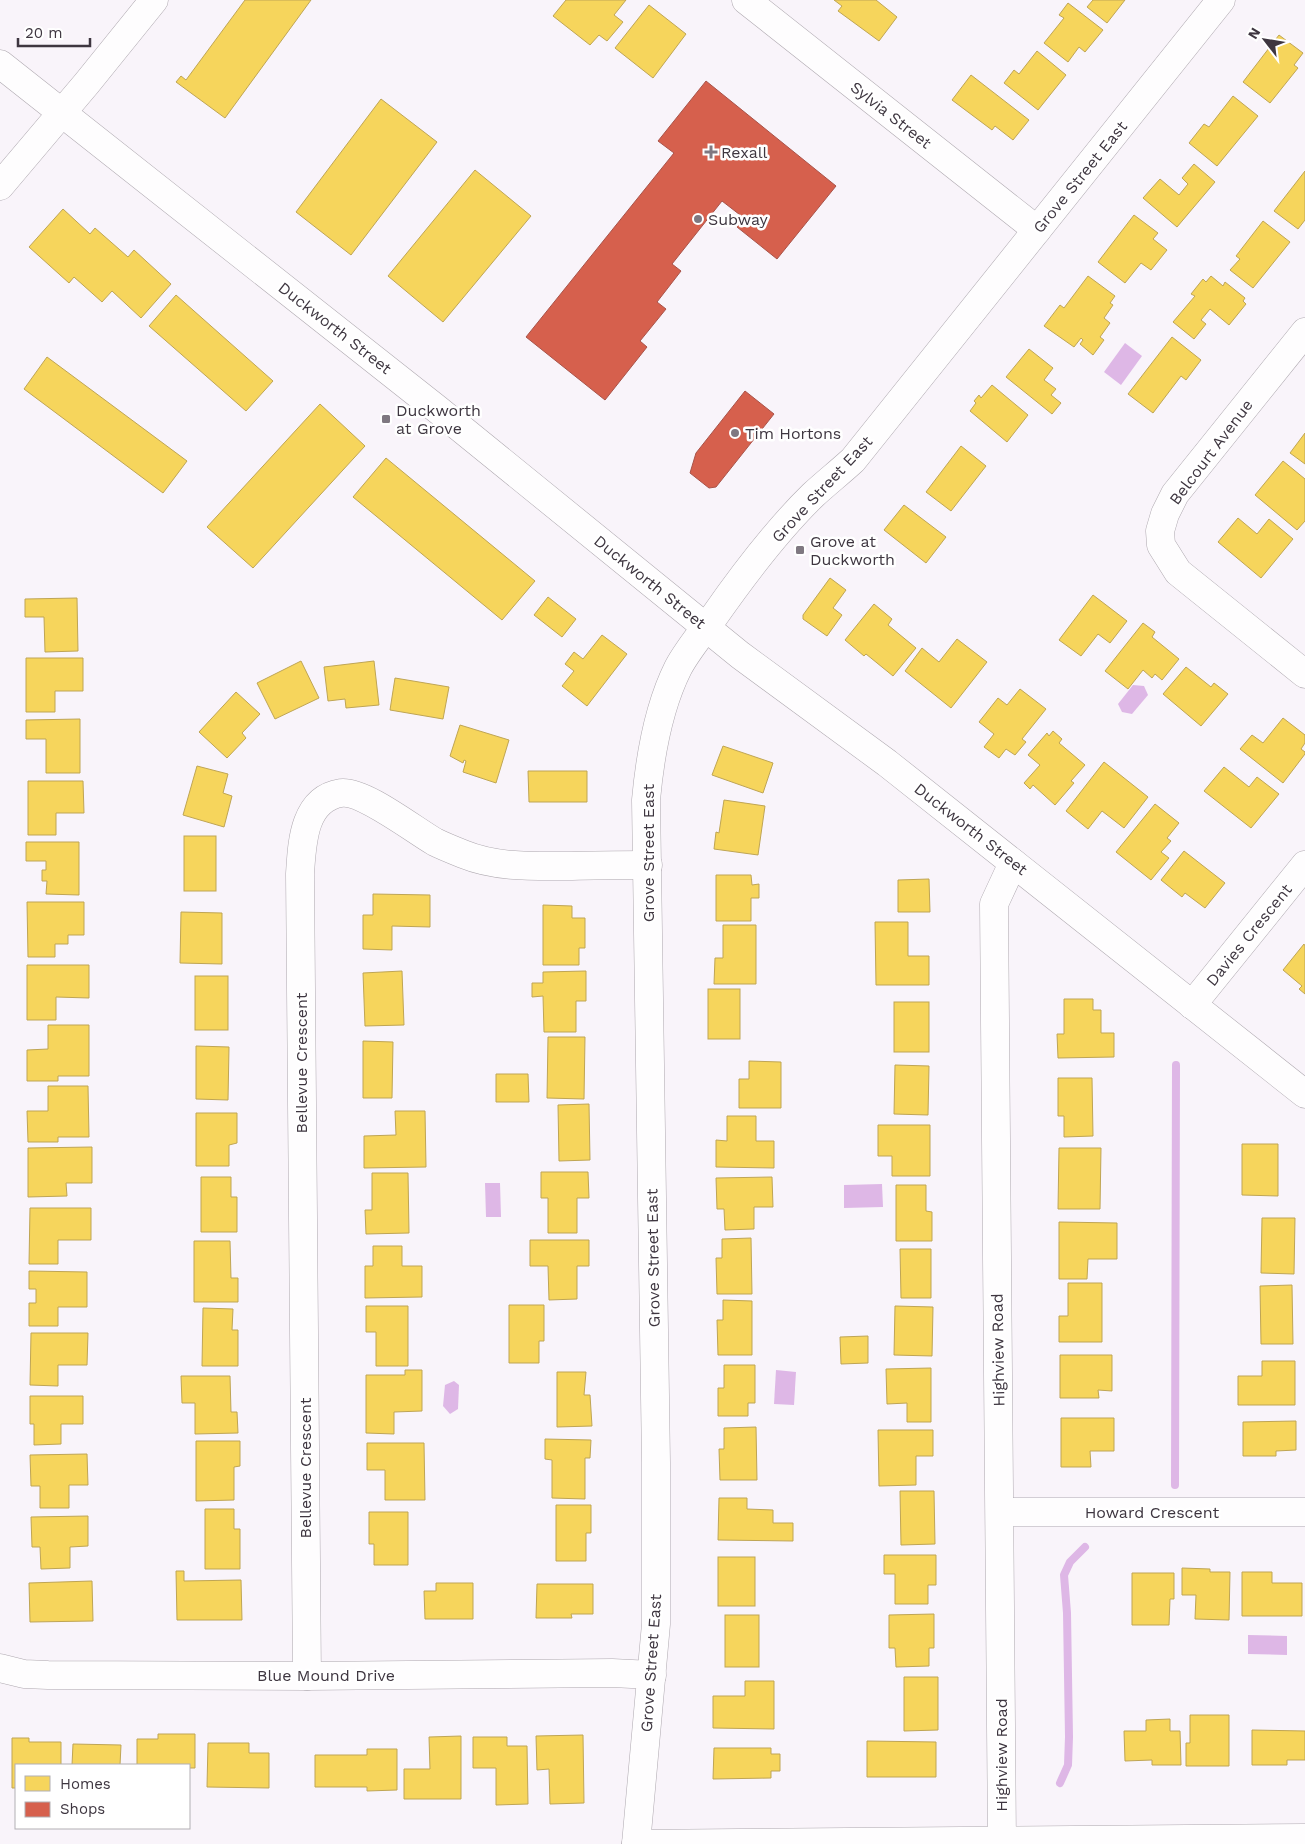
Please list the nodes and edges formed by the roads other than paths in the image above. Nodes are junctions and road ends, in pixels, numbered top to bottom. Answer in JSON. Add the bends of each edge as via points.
{"nodes":[{"id":1,"x":154,"y":0,"type":"edge"},
{"id":2,"x":746,"y":0,"type":"edge"},
{"id":3,"x":1222,"y":0,"type":"edge"},
{"id":4,"x":0,"y":64,"type":"edge"},
{"id":5,"x":62,"y":113,"type":"junction"},
{"id":6,"x":0,"y":186,"type":"edge"},
{"id":7,"x":1037,"y":230,"type":"junction"},
{"id":8,"x":1305,"y":332,"type":"edge"},
{"id":9,"x":706,"y":628,"type":"junction"},
{"id":10,"x":1305,"y":674,"type":"edge"},
{"id":11,"x":1013,"y":863,"type":"junction"},
{"id":12,"x":648,"y":864,"type":"junction"},
{"id":13,"x":1305,"y":865,"type":"edge"},
{"id":14,"x":1192,"y":1004,"type":"junction"},
{"id":15,"x":1305,"y":1094,"type":"edge"},
{"id":16,"x":1000,"y":1512,"type":"junction"},
{"id":17,"x":1305,"y":1512,"type":"edge"},
{"id":18,"x":0,"y":1668,"type":"edge"},
{"id":19,"x":652,"y":1675,"type":"junction"},
{"id":20,"x":306,"y":1676,"type":"junction"},
{"id":21,"x":1305,"y":1838,"type":"edge"},
{"id":22,"x":1002,"y":1842,"type":"junction"},
{"id":23,"x":636,"y":1844,"type":"edge"}],
"edges":[{"from":1,"to":5,"type":"street"},
{"from":2,"to":7,"type":"street","name":"Sylvia Street"},
{"from":3,"to":7,"type":"street","name":"Grove Street East"},
{"from":4,"to":5,"type":"street","name":"Duckworth Street"},
{"from":5,"to":6,"type":"street"},
{"from":5,"to":9,"type":"street","name":"Duckworth Street","via":[[429,403]]},
{"from":7,"to":9,"type":"street","name":"Grove Street East","via":[[853,460],[792,517]]},
{"from":8,"to":10,"type":"street","name":"Belcourt Avenue","via":[[1175,494],[1160,531],[1161,544],[1178,572]]},
{"from":9,"to":11,"type":"street","name":"Duckworth Street","via":[[887,763]]},
{"from":9,"to":12,"type":"street","name":"Grove Street East","via":[[678,667],[655,738],[646,800]]},
{"from":11,"to":14,"type":"street","name":"Duckworth Street"},
{"from":11,"to":16,"type":"street","name":"Highview Road","via":[[994,904]]},
{"from":12,"to":19,"type":"street","name":"Grove Street East","via":[[656,1462],[656,1624]]},
{"from":12,"to":20,"type":"street","name":"Bellevue Crescent","via":[[523,867],[493,862],[465,855],[436,842],[380,807],[358,796],[342,793],[328,797],[313,809],[305,827],[300,874]]},
{"from":13,"to":14,"type":"street","name":"Davies Crescent"},
{"from":14,"to":15,"type":"street","name":"Duckworth Street"},
{"from":16,"to":17,"type":"street","name":"Howard Crescent"},
{"from":16,"to":22,"type":"street","name":"Highview Road"},
{"from":18,"to":20,"type":"street","name":"Blue Mound Drive","via":[[48,1675]]},
{"from":19,"to":20,"type":"street","name":"Blue Mound Drive"},
{"from":19,"to":23,"type":"street","name":"Grove Street East"},
{"from":21,"to":22,"type":"street"},
{"from":22,"to":23,"type":"street"}]}
